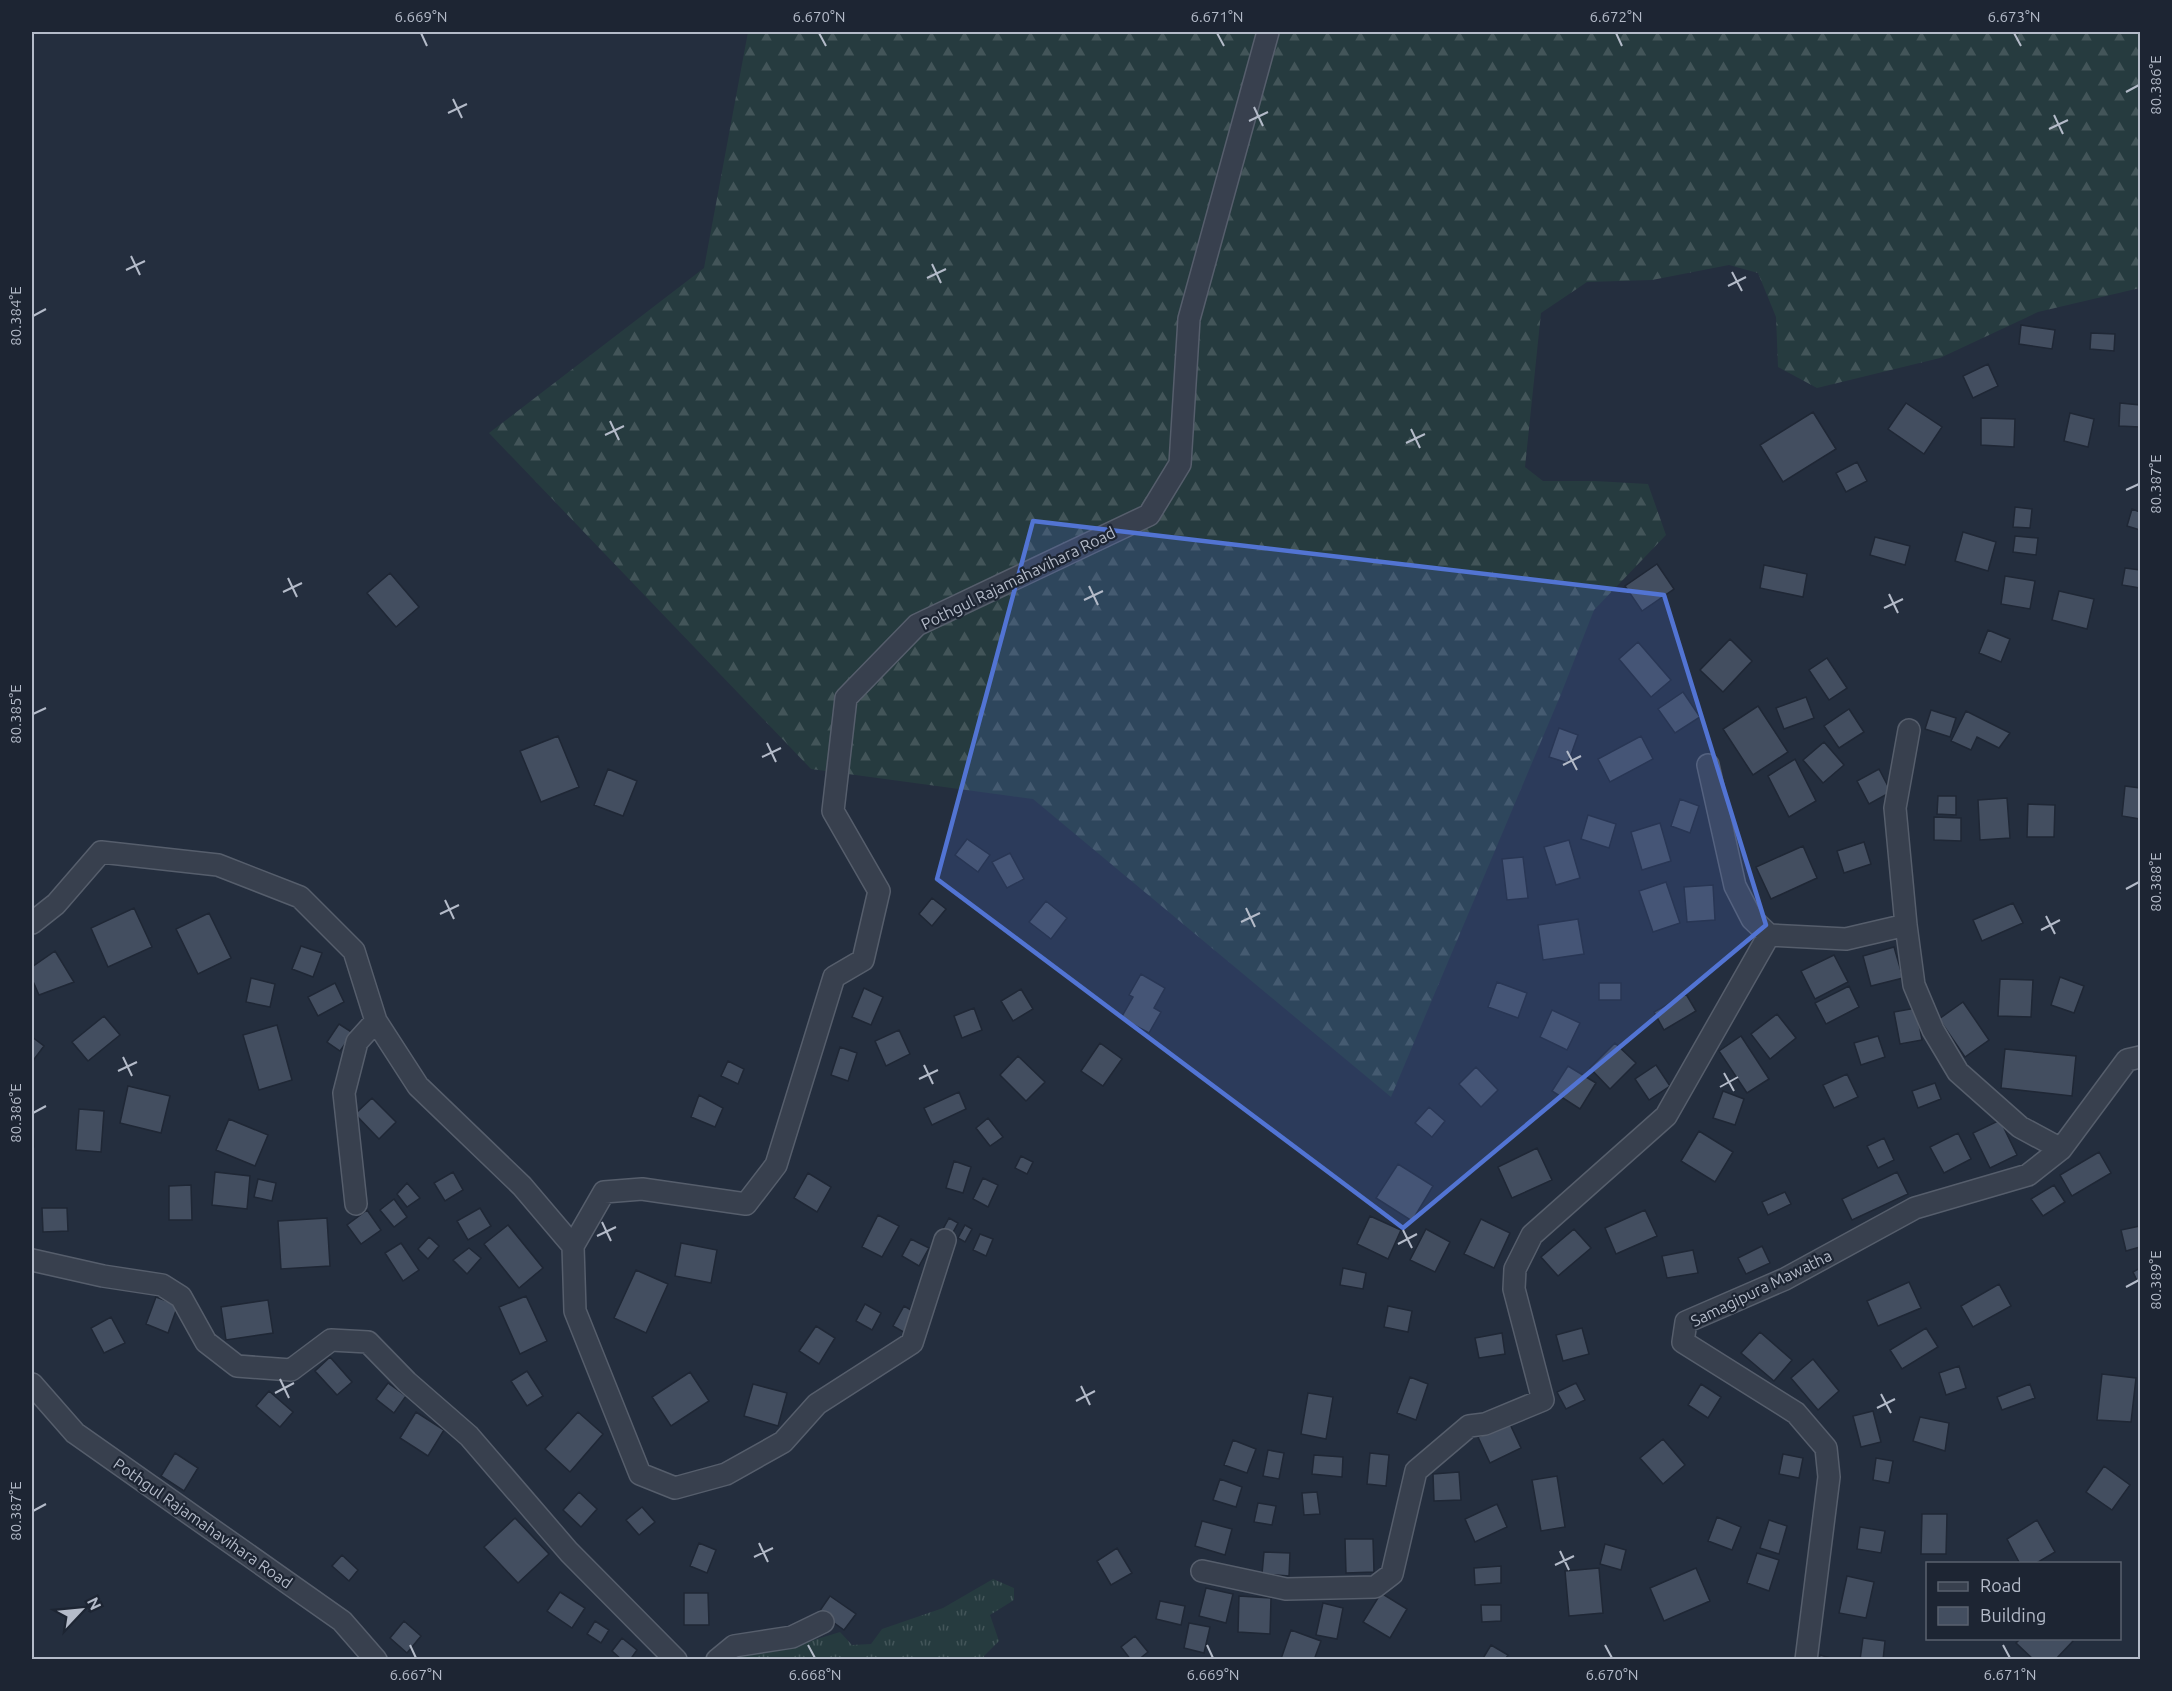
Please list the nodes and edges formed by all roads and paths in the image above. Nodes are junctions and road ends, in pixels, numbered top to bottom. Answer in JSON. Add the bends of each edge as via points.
{"nodes":[{"id":1,"x":1268,"y":32,"type":"edge"},
{"id":2,"x":1909,"y":730,"type":"dead end"},
{"id":3,"x":1708,"y":765,"type":"dead end"},
{"id":4,"x":32,"y":923,"type":"edge"},
{"id":5,"x":1906,"y":925,"type":"junction"},
{"id":6,"x":1769,"y":935,"type":"junction"},
{"id":7,"x":376,"y":1021,"type":"junction"},
{"id":8,"x":2140,"y":1057,"type":"edge"},
{"id":9,"x":2061,"y":1149,"type":"junction"},
{"id":10,"x":356,"y":1204,"type":"dead end"},
{"id":11,"x":945,"y":1240,"type":"dead end"},
{"id":12,"x":573,"y":1245,"type":"junction"},
{"id":13,"x":32,"y":1260,"type":"edge"},
{"id":14,"x":32,"y":1384,"type":"edge"},
{"id":15,"x":1202,"y":1571,"type":"dead end"},
{"id":16,"x":824,"y":1622,"type":"dead end"},
{"id":17,"x":376,"y":1659,"type":"edge"},
{"id":18,"x":676,"y":1659,"type":"edge"},
{"id":19,"x":717,"y":1659,"type":"edge"},
{"id":20,"x":1806,"y":1659,"type":"edge"}],
"edges":[{"from":1,"to":12,"type":"street","name":"Pothgul Rajamahavihara Road","via":[[1189,319],[1180,464],[1149,515],[916,625],[846,698],[833,811],[879,891],[863,960],[834,977],[776,1165],[746,1204],[642,1189],[604,1192]]},
{"from":2,"to":5,"type":"street","via":[[1895,808]]},
{"from":3,"to":6,"type":"street","via":[[1735,886],[1752,919]]},
{"from":4,"to":7,"type":"street","via":[[56,904],[101,852],[218,865],[300,897],[354,951]]},
{"from":5,"to":6,"type":"street","via":[[1846,939]]},
{"from":5,"to":9,"type":"street","via":[[1914,985],[1933,1030],[1958,1072],[2020,1127]]},
{"from":6,"to":15,"type":"street","via":[[1666,1116],[1532,1235],[1515,1269],[1514,1288],[1543,1400],[1485,1425],[1468,1426],[1416,1471],[1392,1574],[1375,1587],[1286,1589]]},
{"from":7,"to":10,"type":"street","via":[[357,1042],[344,1093]]},
{"from":7,"to":12,"type":"street","via":[[418,1086],[522,1186]]},
{"from":8,"to":9,"type":"street","name":"Samagipura Mawatha","via":[[2127,1060]]},
{"from":9,"to":20,"type":"street","name":"Samagipura Mawatha","via":[[2028,1175],[1915,1208],[1785,1279],[1686,1322],[1683,1342],[1796,1413],[1826,1448],[1829,1477]]},
{"from":11,"to":12,"type":"street","via":[[912,1343],[817,1404],[783,1442],[726,1474],[675,1488],[640,1474],[575,1311]]},
{"from":13,"to":18,"type":"street","via":[[162,1285],[181,1297],[206,1342],[237,1366],[291,1370],[331,1340],[368,1342],[469,1436],[569,1552]]},
{"from":14,"to":17,"type":"street","name":"Pothgul Rajamahavihara Road","via":[[75,1433],[342,1621]]},
{"from":16,"to":19,"type":"street","via":[[792,1637],[734,1646]]}]}
